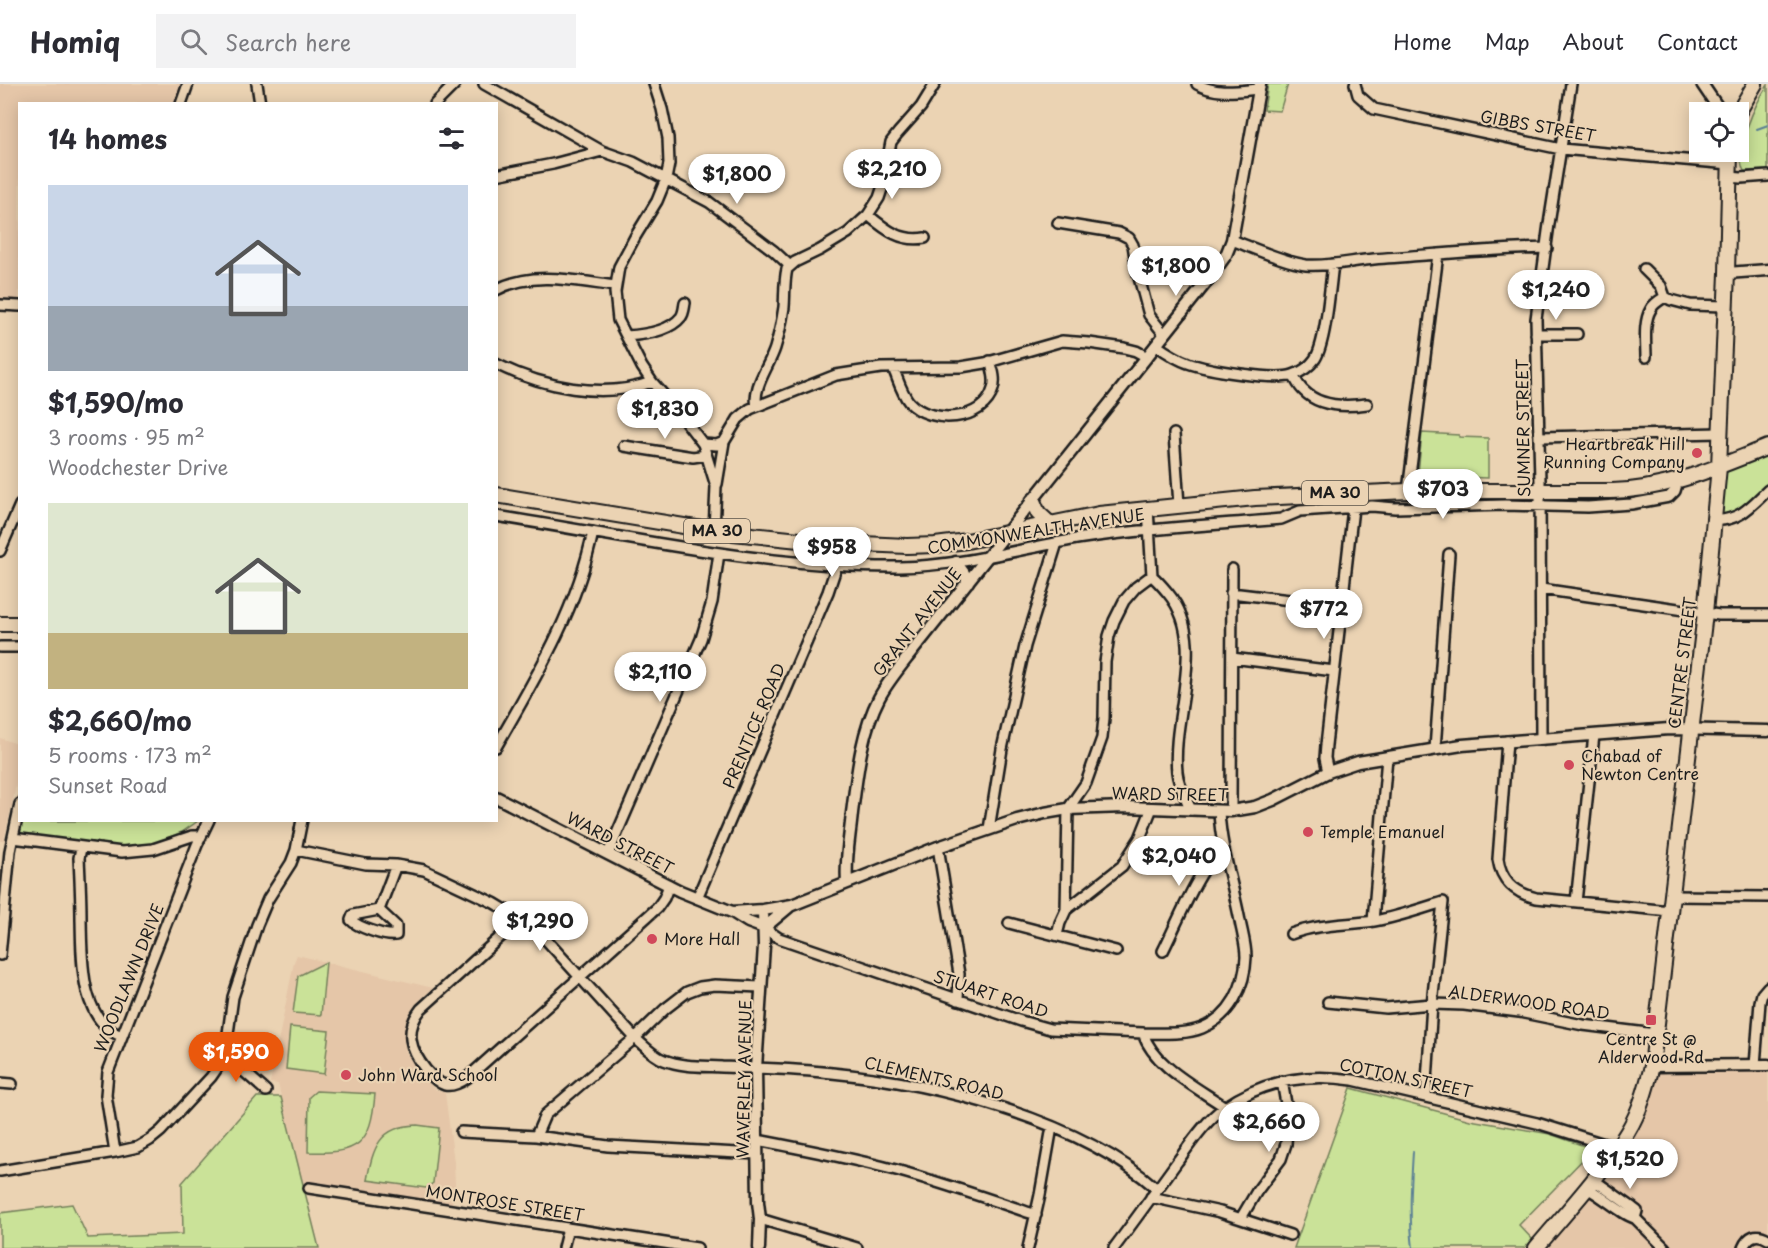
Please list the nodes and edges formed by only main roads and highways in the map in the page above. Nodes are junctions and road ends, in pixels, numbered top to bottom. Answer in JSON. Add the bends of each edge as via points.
{"nodes":[{"id":1,"x":1755,"y":84,"type":"edge"},
{"id":2,"x":1744,"y":102,"type":"edge"},
{"id":3,"x":1730,"y":164,"type":"edge"},
{"id":4,"x":1768,"y":447,"type":"edge"},
{"id":5,"x":1719,"y":467,"type":"junction"},
{"id":6,"x":498,"y":495,"type":"edge"},
{"id":7,"x":1033,"y":501,"type":"road end"},
{"id":8,"x":1049,"y":523,"type":"junction"},
{"id":9,"x":0,"y":624,"type":"edge"},
{"id":10,"x":18,"y":624,"type":"edge"},
{"id":11,"x":1536,"y":1248,"type":"edge"}],
"edges":[{"from":1,"to":2,"type":"main road"},
{"from":3,"to":5,"type":"main road","name":"CENTRE STREET"},
{"from":4,"to":5,"type":"main road","name":"COMMONWEALTH AVENUE","number":"MA 30"},
{"from":5,"to":8,"type":"main road","name":"COMMONWEALTH AVENUE","number":"MA 30","via":[[1650,488],[1617,491],[1298,495],[1148,508]]},
{"from":5,"to":11,"type":"main road","name":"CENTRE STREET","via":[[1652,1066],[1638,1112],[1617,1148]]},
{"from":6,"to":8,"type":"main road","name":"COMMONWEALTH AVENUE","number":"MA 30","via":[[714,531],[818,542],[907,546],[959,542]]},
{"from":7,"to":8,"type":"main road","via":[[1038,513]]},
{"from":9,"to":10,"type":"main road"}]}
